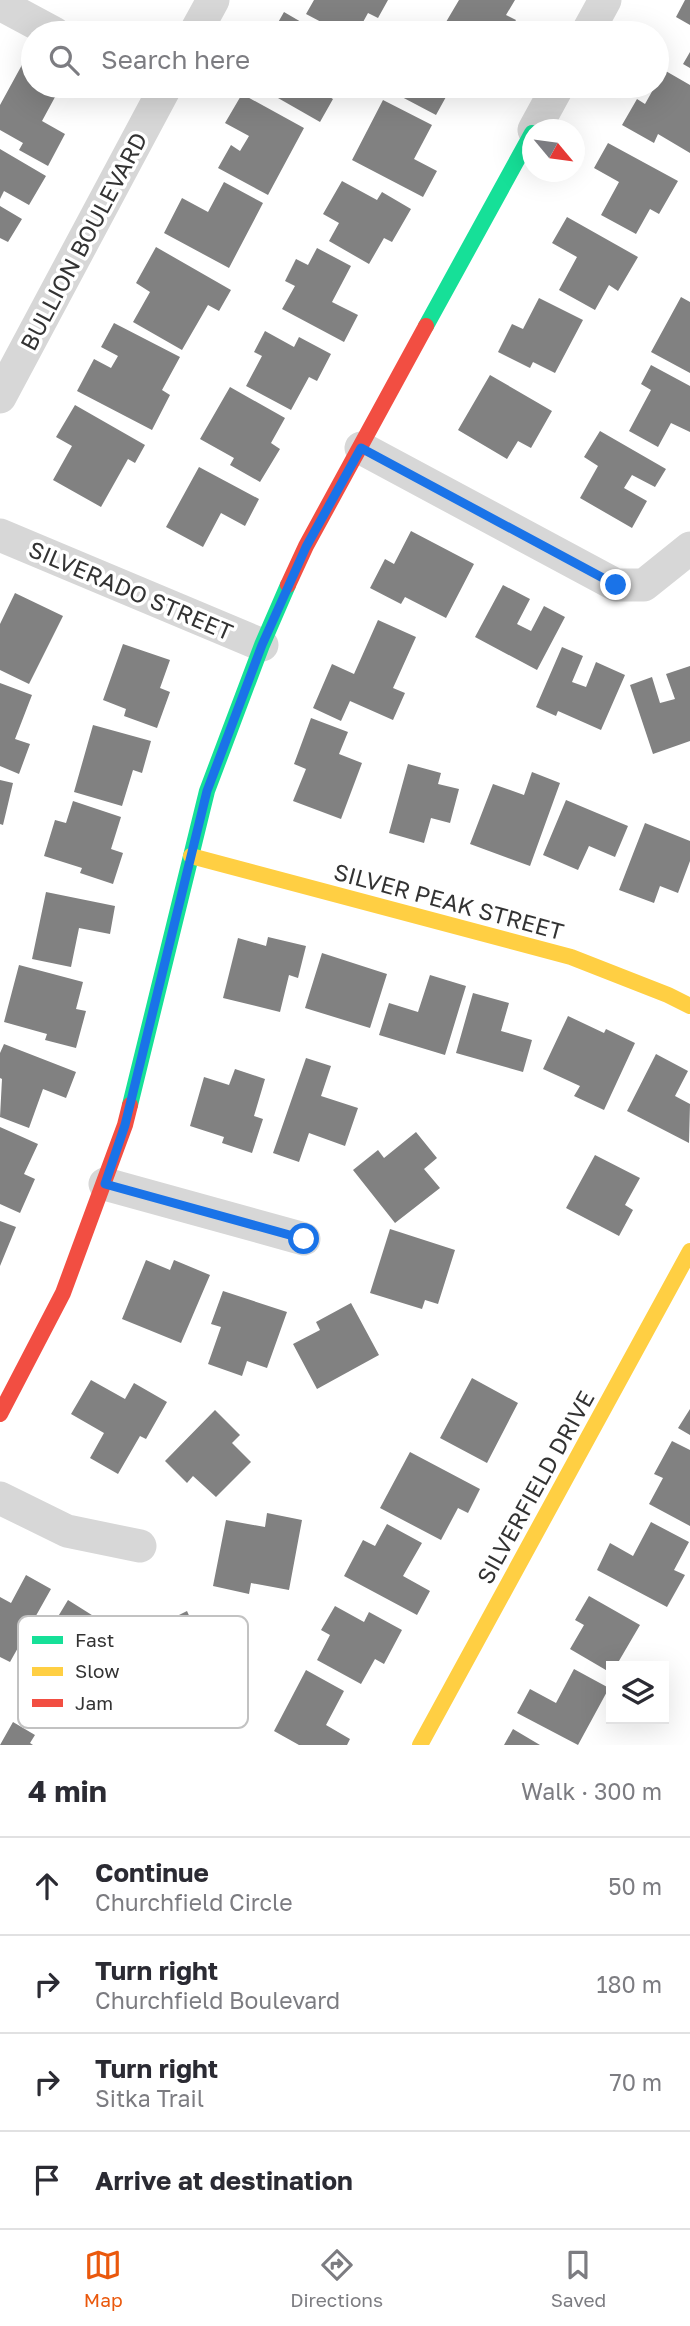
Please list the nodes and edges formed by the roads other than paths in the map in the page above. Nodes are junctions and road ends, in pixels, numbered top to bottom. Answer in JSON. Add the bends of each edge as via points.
{"nodes":[{"id":1,"x":213,"y":0,"type":"edge"},
{"id":2,"x":605,"y":0,"type":"edge"},
{"id":3,"x":0,"y":4,"type":"edge"},
{"id":4,"x":32,"y":21,"type":"edge"},
{"id":5,"x":202,"y":21,"type":"edge"},
{"id":6,"x":594,"y":21,"type":"edge"},
{"id":7,"x":156,"y":98,"type":"edge"},
{"id":8,"x":551,"y":98,"type":"edge"},
{"id":9,"x":540,"y":119,"type":"edge"},
{"id":10,"x":522,"y":151,"type":"edge"},
{"id":11,"x":0,"y":397,"type":"edge"},
{"id":12,"x":361,"y":448,"type":"junction"},
{"id":13,"x":0,"y":535,"type":"edge"},
{"id":14,"x":690,"y":548,"type":"edge"},
{"id":15,"x":262,"y":645,"type":"junction"},
{"id":16,"x":191,"y":856,"type":"junction"},
{"id":17,"x":690,"y":1006,"type":"edge"},
{"id":18,"x":105,"y":1184,"type":"junction"},
{"id":19,"x":304,"y":1239,"type":"dead end"},
{"id":20,"x":690,"y":1251,"type":"edge"},
{"id":21,"x":0,"y":1414,"type":"edge"},
{"id":22,"x":0,"y":1498,"type":"edge"},
{"id":23,"x":140,"y":1546,"type":"dead end"},
{"id":24,"x":419,"y":1745,"type":"edge"}],
"edges":[{"from":1,"to":5,"type":"street"},
{"from":2,"to":6,"type":"street"},
{"from":3,"to":4,"type":"street"},
{"from":7,"to":11,"type":"street","name":"BULLION BOULEVARD"},
{"from":8,"to":9,"type":"street"},
{"from":10,"to":12,"type":"street"},
{"from":12,"to":14,"type":"street","via":[[616,585],[644,584]]},
{"from":12,"to":15,"type":"street","via":[[306,547]]},
{"from":13,"to":15,"type":"street","name":"SILVERADO STREET"},
{"from":15,"to":16,"type":"street","via":[[207,791]]},
{"from":16,"to":17,"type":"street","name":"SILVER PEAK STREET","via":[[570,957]]},
{"from":16,"to":18,"type":"street","via":[[125,1125]]},
{"from":18,"to":19,"type":"street"},
{"from":18,"to":21,"type":"street","via":[[63,1293]]},
{"from":20,"to":24,"type":"street","name":"SILVERFIELD DRIVE"},
{"from":22,"to":23,"type":"street","via":[[67,1531]]}]}
